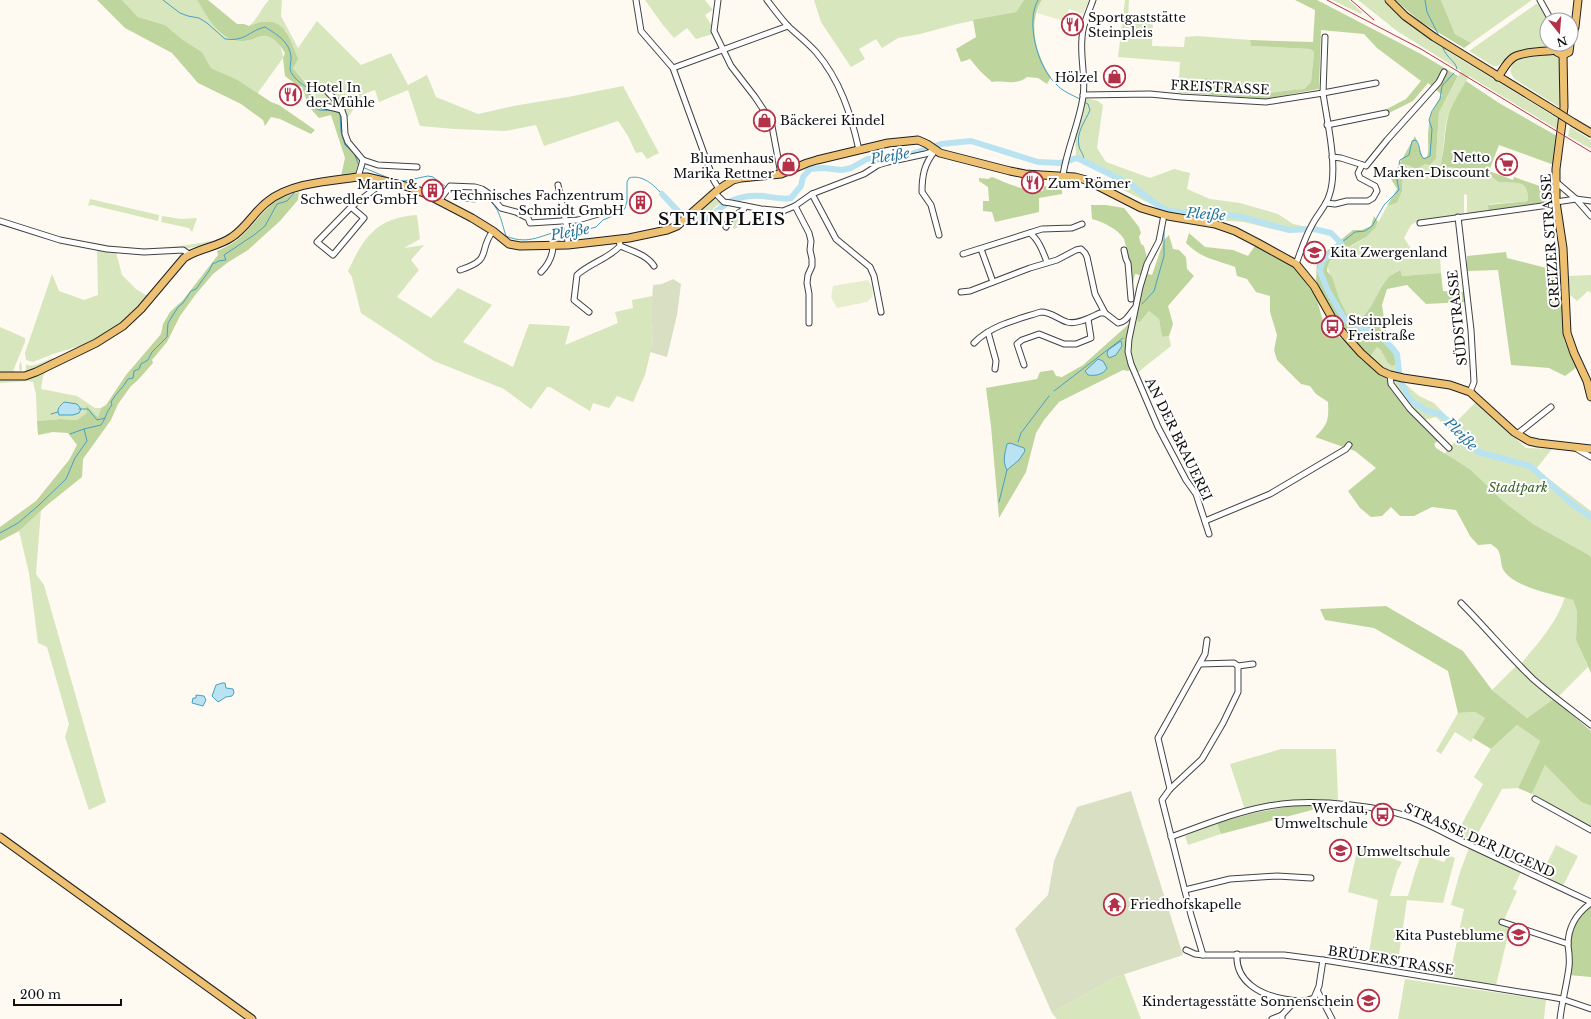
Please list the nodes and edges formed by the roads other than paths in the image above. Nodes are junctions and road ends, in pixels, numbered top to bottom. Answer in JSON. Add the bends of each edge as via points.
{"nodes":[{"id":1,"x":636,"y":0,"type":"edge"},
{"id":2,"x":718,"y":0,"type":"edge"},
{"id":3,"x":767,"y":0,"type":"edge"},
{"id":4,"x":1093,"y":0,"type":"edge"},
{"id":5,"x":1388,"y":0,"type":"edge"},
{"id":6,"x":1540,"y":0,"type":"edge"},
{"id":7,"x":1578,"y":0,"type":"edge"},
{"id":8,"x":1547,"y":12,"type":"edge"},
{"id":9,"x":1577,"y":12,"type":"edge"},
{"id":10,"x":788,"y":26,"type":"junction"},
{"id":11,"x":1325,"y":37,"type":"dead end"},
{"id":12,"x":723,"y":49,"type":"junction"},
{"id":13,"x":1539,"y":50,"type":"edge"},
{"id":14,"x":1557,"y":52,"type":"edge"},
{"id":15,"x":1569,"y":52,"type":"edge"},
{"id":16,"x":1563,"y":55,"type":"junction"},
{"id":17,"x":1506,"y":66,"type":"junction"},
{"id":18,"x":673,"y":68,"type":"junction"},
{"id":19,"x":1444,"y":72,"type":"dead end"},
{"id":20,"x":1498,"y":77,"type":"junction"},
{"id":21,"x":1376,"y":83,"type":"dead end"},
{"id":22,"x":1513,"y":86,"type":"junction"},
{"id":23,"x":324,"y":88,"type":"dead end"},
{"id":24,"x":1323,"y":93,"type":"junction"},
{"id":25,"x":1083,"y":98,"type":"junction"},
{"id":26,"x":316,"y":104,"type":"dead end"},
{"id":27,"x":342,"y":110,"type":"junction"},
{"id":28,"x":1386,"y":113,"type":"dead end"},
{"id":29,"x":1327,"y":125,"type":"junction"},
{"id":30,"x":1591,"y":133,"type":"edge"},
{"id":31,"x":932,"y":148,"type":"junction"},
{"id":32,"x":859,"y":150,"type":"junction"},
{"id":33,"x":1332,"y":157,"type":"junction"},
{"id":34,"x":363,"y":160,"type":"junction"},
{"id":35,"x":1362,"y":165,"type":"junction"},
{"id":36,"x":417,"y":167,"type":"dead end"},
{"id":37,"x":358,"y":174,"type":"junction"},
{"id":38,"x":782,"y":174,"type":"junction"},
{"id":39,"x":1064,"y":175,"type":"junction"},
{"id":40,"x":380,"y":181,"type":"junction"},
{"id":41,"x":1555,"y":181,"type":"junction"},
{"id":42,"x":558,"y":185,"type":"dead end"},
{"id":43,"x":717,"y":189,"type":"junction"},
{"id":44,"x":812,"y":194,"type":"junction"},
{"id":45,"x":1576,"y":199,"type":"junction"},
{"id":46,"x":438,"y":201,"type":"junction"},
{"id":47,"x":1591,"y":201,"type":"edge"},
{"id":48,"x":1326,"y":203,"type":"junction"},
{"id":49,"x":1556,"y":203,"type":"junction"},
{"id":50,"x":745,"y":206,"type":"junction"},
{"id":51,"x":795,"y":206,"type":"junction"},
{"id":52,"x":351,"y":207,"type":"junction"},
{"id":53,"x":605,"y":212,"type":"dead end"},
{"id":54,"x":1164,"y":215,"type":"junction"},
{"id":55,"x":1591,"y":216,"type":"edge"},
{"id":56,"x":1458,"y":217,"type":"junction"},
{"id":57,"x":0,"y":221,"type":"edge"},
{"id":58,"x":565,"y":221,"type":"junction"},
{"id":59,"x":1420,"y":223,"type":"dead end"},
{"id":60,"x":1082,"y":224,"type":"dead end"},
{"id":61,"x":726,"y":227,"type":"dead end"},
{"id":62,"x":493,"y":231,"type":"junction"},
{"id":63,"x":1030,"y":233,"type":"junction"},
{"id":64,"x":939,"y":235,"type":"dead end"},
{"id":65,"x":620,"y":243,"type":"junction"},
{"id":66,"x":553,"y":245,"type":"junction"},
{"id":67,"x":568,"y":245,"type":"junction"},
{"id":68,"x":981,"y":249,"type":"junction"},
{"id":69,"x":1124,"y":250,"type":"dead end"},
{"id":70,"x":189,"y":254,"type":"junction"},
{"id":71,"x":963,"y":254,"type":"dead end"},
{"id":72,"x":1047,"y":262,"type":"junction"},
{"id":73,"x":1296,"y":264,"type":"junction"},
{"id":74,"x":654,"y":266,"type":"dead end"},
{"id":75,"x":460,"y":270,"type":"dead end"},
{"id":76,"x":541,"y":272,"type":"dead end"},
{"id":77,"x":994,"y":282,"type":"junction"},
{"id":78,"x":961,"y":292,"type":"dead end"},
{"id":79,"x":1138,"y":298,"type":"junction"},
{"id":80,"x":1136,"y":307,"type":"junction"},
{"id":81,"x":590,"y":312,"type":"dead end"},
{"id":82,"x":881,"y":312,"type":"dead end"},
{"id":83,"x":1104,"y":313,"type":"junction"},
{"id":84,"x":1088,"y":319,"type":"junction"},
{"id":85,"x":809,"y":323,"type":"dead end"},
{"id":86,"x":988,"y":332,"type":"junction"},
{"id":87,"x":974,"y":343,"type":"dead end"},
{"id":88,"x":1024,"y":365,"type":"dead end"},
{"id":89,"x":995,"y":369,"type":"dead end"},
{"id":90,"x":1392,"y":375,"type":"junction"},
{"id":91,"x":0,"y":376,"type":"edge"},
{"id":92,"x":1470,"y":392,"type":"junction"},
{"id":93,"x":1591,"y":398,"type":"edge"},
{"id":94,"x":1551,"y":407,"type":"dead end"},
{"id":95,"x":1517,"y":434,"type":"junction"},
{"id":96,"x":1350,"y":445,"type":"dead end"},
{"id":97,"x":1573,"y":446,"type":"junction"},
{"id":98,"x":1449,"y":448,"type":"dead end"},
{"id":99,"x":1591,"y":449,"type":"edge"},
{"id":100,"x":1591,"y":457,"type":"edge"},
{"id":101,"x":1205,"y":521,"type":"junction"},
{"id":102,"x":1209,"y":534,"type":"dead end"},
{"id":103,"x":1461,"y":603,"type":"dead end"},
{"id":104,"x":1207,"y":640,"type":"dead end"},
{"id":105,"x":1200,"y":664,"type":"junction"},
{"id":106,"x":1253,"y":664,"type":"dead end"},
{"id":107,"x":1238,"y":666,"type":"junction"},
{"id":108,"x":1591,"y":725,"type":"edge"},
{"id":109,"x":1170,"y":789,"type":"junction"},
{"id":110,"x":1535,"y":799,"type":"dead end"},
{"id":111,"x":1591,"y":830,"type":"edge"},
{"id":112,"x":0,"y":837,"type":"edge"},
{"id":113,"x":1171,"y":837,"type":"junction"},
{"id":114,"x":1311,"y":878,"type":"dead end"},
{"id":115,"x":1185,"y":890,"type":"junction"},
{"id":116,"x":1591,"y":902,"type":"edge"},
{"id":117,"x":1502,"y":922,"type":"dead end"},
{"id":118,"x":1568,"y":944,"type":"junction"},
{"id":119,"x":1186,"y":950,"type":"dead end"},
{"id":120,"x":1203,"y":954,"type":"junction"},
{"id":121,"x":1237,"y":954,"type":"junction"},
{"id":122,"x":1323,"y":960,"type":"junction"},
{"id":123,"x":1318,"y":992,"type":"junction"},
{"id":124,"x":1562,"y":999,"type":"junction"},
{"id":125,"x":1295,"y":1001,"type":"junction"},
{"id":126,"x":1591,"y":1009,"type":"edge"},
{"id":127,"x":1282,"y":1017,"type":"edge"},
{"id":128,"x":252,"y":1019,"type":"edge"},
{"id":129,"x":1272,"y":1019,"type":"edge"},
{"id":130,"x":1332,"y":1019,"type":"edge"},
{"id":131,"x":1560,"y":1019,"type":"edge"}],
"edges":[{"from":1,"to":18,"type":"street","via":[[641,31]]},
{"from":2,"to":12,"type":"street","via":[[714,31]]},
{"from":3,"to":10,"type":"street"},
{"from":4,"to":25,"type":"street","via":[[1082,38]]},
{"from":5,"to":20,"type":"main road","via":[[1434,37]]},
{"from":6,"to":8,"type":"street"},
{"from":7,"to":9,"type":"main road"},
{"from":10,"to":12,"type":"street"},
{"from":10,"to":32,"type":"street","via":[[815,51],[836,81],[852,121]]},
{"from":11,"to":24,"type":"street"},
{"from":12,"to":18,"type":"street"},
{"from":12,"to":38,"type":"street","via":[[731,66],[771,121]]},
{"from":13,"to":17,"type":"main road","via":[[1520,54]]},
{"from":14,"to":16,"type":"main road"},
{"from":15,"to":16,"type":"main road"},
{"from":16,"to":41,"type":"main road","name":"GREIZER STRASSE","via":[[1564,107]]},
{"from":17,"to":20,"type":"main road"},
{"from":17,"to":22,"type":"main road"},
{"from":18,"to":43,"type":"street"},
{"from":19,"to":35,"type":"street","via":[[1439,82],[1374,158],[1366,166]]},
{"from":20,"to":22,"type":"main road"},
{"from":21,"to":24,"type":"street","name":"FREISTRASSE"},
{"from":22,"to":30,"type":"main road","bridge":true},
{"from":23,"to":27,"type":"street"},
{"from":24,"to":25,"type":"street","name":"FREISTRASSE","via":[[1266,102],[1150,94]]},
{"from":24,"to":29,"type":"street"},
{"from":25,"to":39,"type":"street"},
{"from":26,"to":27,"type":"street"},
{"from":27,"to":34,"type":"street","via":[[348,142]]},
{"from":28,"to":29,"type":"street"},
{"from":29,"to":33,"type":"street"},
{"from":31,"to":32,"type":"main road","via":[[918,140],[907,140]]},
{"from":31,"to":39,"type":"main road","via":[[940,153],[1025,174]]},
{"from":31,"to":44,"type":"street","via":[[888,162]]},
{"from":31,"to":64,"type":"street","via":[[922,192],[931,205]]},
{"from":32,"to":38,"type":"main road","via":[[807,163]]},
{"from":33,"to":35,"type":"street"},
{"from":33,"to":48,"type":"street","via":[[1332,184]]},
{"from":34,"to":36,"type":"street","via":[[378,165]]},
{"from":34,"to":37,"type":"street"},
{"from":35,"to":48,"type":"street","via":[[1358,174],[1360,178],[1375,186],[1377,191],[1373,198]]},
{"from":37,"to":40,"type":"main road"},
{"from":37,"to":70,"type":"main road","via":[[284,191],[267,202],[234,236],[220,244]]},
{"from":38,"to":43,"type":"main road","via":[[741,178]]},
{"from":39,"to":54,"type":"main road","via":[[1086,180],[1141,208]]},
{"from":40,"to":46,"type":"main road","via":[[409,187]]},
{"from":40,"to":52,"type":"street","via":[[376,188]]},
{"from":41,"to":45,"type":"street"},
{"from":41,"to":49,"type":"main road","name":"GREIZER STRASSE"},
{"from":42,"to":58,"type":"street"},
{"from":43,"to":50,"type":"street","via":[[724,202]]},
{"from":43,"to":65,"type":"main road","via":[[677,226]]},
{"from":44,"to":51,"type":"street"},
{"from":44,"to":82,"type":"street","via":[[836,239],[870,267]]},
{"from":45,"to":47,"type":"street"},
{"from":45,"to":49,"type":"street"},
{"from":45,"to":55,"type":"street"},
{"from":46,"to":58,"type":"street","via":[[450,186],[482,189],[501,208],[528,218],[530,224]]},
{"from":46,"to":62,"type":"main road"},
{"from":48,"to":73,"type":"street","via":[[1311,226]]},
{"from":49,"to":56,"type":"street"},
{"from":49,"to":93,"type":"main road","name":"GREIZER STRASSE","via":[[1563,248],[1568,333]]},
{"from":50,"to":51,"type":"street","via":[[783,211]]},
{"from":50,"to":61,"type":"street","via":[[729,220]]},
{"from":51,"to":85,"type":"street","via":[[811,241],[812,266],[807,283]]},
{"from":52,"to":52,"type":"street","via":[[317,242],[333,255],[364,218]]},
{"from":53,"to":58,"type":"street"},
{"from":54,"to":73,"type":"main road","via":[[1215,224],[1235,231]]},
{"from":54,"to":79,"type":"street","name":"AN DER BRAUEREI","via":[[1159,241],[1147,264]]},
{"from":56,"to":59,"type":"street"},
{"from":56,"to":92,"type":"street","name":"SÜDSTRASSE","via":[[1474,382]]},
{"from":57,"to":70,"type":"street","via":[[60,240],[92,246],[122,251],[183,250]]},
{"from":58,"to":67,"type":"street"},
{"from":60,"to":63,"type":"street","via":[[1072,228]]},
{"from":62,"to":66,"type":"main road","via":[[513,245]]},
{"from":62,"to":75,"type":"street","via":[[482,259]]},
{"from":63,"to":68,"type":"street"},
{"from":63,"to":72,"type":"street"},
{"from":65,"to":67,"type":"main road"},
{"from":65,"to":74,"type":"street"},
{"from":65,"to":81,"type":"street","via":[[614,253],[577,275],[574,300]]},
{"from":66,"to":67,"type":"main road"},
{"from":66,"to":76,"type":"street","via":[[547,266]]},
{"from":68,"to":71,"type":"street"},
{"from":68,"to":77,"type":"street"},
{"from":69,"to":79,"type":"street","via":[[1128,263],[1131,297]]},
{"from":70,"to":91,"type":"main road","via":[[134,317],[112,334],[36,372],[25,376]]},
{"from":72,"to":77,"type":"street"},
{"from":72,"to":83,"type":"street","via":[[1081,249],[1085,253],[1095,294]]},
{"from":73,"to":90,"type":"main road","via":[[1314,286],[1336,325],[1373,364],[1381,371]]},
{"from":77,"to":78,"type":"street"},
{"from":79,"to":80,"type":"street","name":"AN DER BRAUEREI"},
{"from":80,"to":83,"type":"street","via":[[1121,322]]},
{"from":80,"to":101,"type":"street","name":"AN DER BRAUEREI","via":[[1129,339],[1128,352],[1131,364],[1158,427],[1196,494]]},
{"from":83,"to":84,"type":"street"},
{"from":84,"to":86,"type":"street","via":[[1066,322],[1041,312]]},
{"from":84,"to":88,"type":"street","via":[[1091,338],[1076,344],[1064,344],[1039,334],[1022,340],[1017,344]]},
{"from":86,"to":87,"type":"street"},
{"from":86,"to":89,"type":"street","via":[[996,361]]},
{"from":90,"to":92,"type":"main road","via":[[1450,385]]},
{"from":90,"to":98,"type":"street","via":[[1391,384],[1410,409]]},
{"from":92,"to":95,"type":"main road"},
{"from":94,"to":95,"type":"street"},
{"from":95,"to":97,"type":"main road","via":[[1538,443]]},
{"from":96,"to":101,"type":"street","via":[[1270,494]]},
{"from":97,"to":99,"type":"main road"},
{"from":97,"to":100,"type":"street"},
{"from":101,"to":102,"type":"street","name":"AN DER BRAUEREI"},
{"from":103,"to":108,"type":"street","via":[[1534,680]]},
{"from":104,"to":105,"type":"street"},
{"from":105,"to":107,"type":"street","via":[[1234,663]]},
{"from":105,"to":109,"type":"street","via":[[1158,738]]},
{"from":106,"to":107,"type":"street"},
{"from":107,"to":109,"type":"street","via":[[1238,692],[1223,723],[1202,759]]},
{"from":109,"to":113,"type":"street","via":[[1162,804]]},
{"from":110,"to":111,"type":"street"},
{"from":112,"to":128,"type":"main road"},
{"from":113,"to":115,"type":"street"},
{"from":113,"to":116,"type":"street","name":"STRASSE DER JUGEND","via":[[1241,813],[1292,803],[1362,807],[1407,816]]},
{"from":114,"to":115,"type":"street","via":[[1277,876],[1230,879]]},
{"from":115,"to":120,"type":"street"},
{"from":116,"to":118,"type":"street","via":[[1576,917],[1569,933]]},
{"from":117,"to":118,"type":"street"},
{"from":118,"to":124,"type":"street","via":[[1569,966]]},
{"from":119,"to":120,"type":"street","name":"BRÜDERSTRASSE"},
{"from":120,"to":121,"type":"street","name":"BRÜDERSTRASSE"},
{"from":121,"to":122,"type":"street","name":"BRÜDERSTRASSE","via":[[1284,955]]},
{"from":121,"to":125,"type":"street","via":[[1236,963],[1241,975],[1252,986],[1264,994]]},
{"from":122,"to":123,"type":"street"},
{"from":122,"to":124,"type":"street","name":"BRÜDERSTRASSE"},
{"from":123,"to":125,"type":"street","via":[[1314,998],[1306,1002]]},
{"from":123,"to":130,"type":"street"},
{"from":124,"to":126,"type":"street","name":"BRÜDERSTRASSE"},
{"from":124,"to":131,"type":"street"},
{"from":125,"to":127,"type":"street"},
{"from":127,"to":129,"type":"street"}]}
